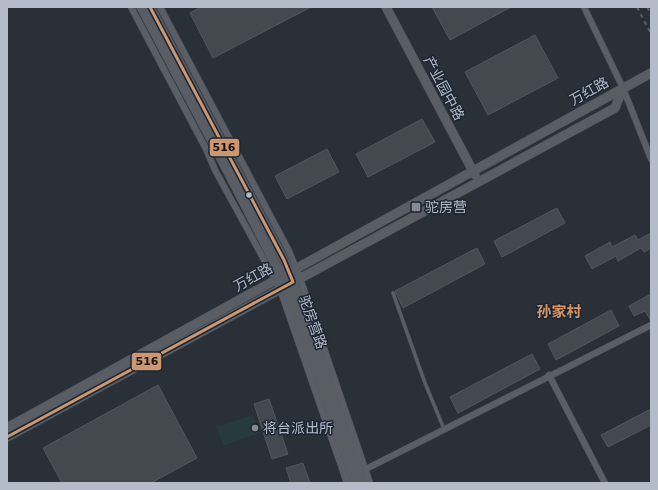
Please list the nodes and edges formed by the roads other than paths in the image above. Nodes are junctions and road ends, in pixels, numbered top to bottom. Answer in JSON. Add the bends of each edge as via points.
{"nodes":[{"id":1,"x":131,"y":7,"type":"edge"},
{"id":2,"x":141,"y":7,"type":"edge"},
{"id":3,"x":150,"y":7,"type":"edge"},
{"id":4,"x":160,"y":7,"type":"edge"},
{"id":5,"x":386,"y":7,"type":"edge"},
{"id":6,"x":584,"y":7,"type":"edge"},
{"id":7,"x":651,"y":73,"type":"edge"},
{"id":8,"x":623,"y":88,"type":"junction"},
{"id":9,"x":651,"y":159,"type":"edge"},
{"id":10,"x":473,"y":172,"type":"junction"},
{"id":11,"x":478,"y":182,"type":"junction"},
{"id":12,"x":286,"y":275,"type":"junction"},
{"id":13,"x":290,"y":284,"type":"junction"},
{"id":14,"x":393,"y":293,"type":"dead end"},
{"id":15,"x":651,"y":325,"type":"edge"},
{"id":16,"x":549,"y":375,"type":"junction"},
{"id":17,"x":7,"y":428,"type":"edge"},
{"id":18,"x":444,"y":429,"type":"junction"},
{"id":19,"x":7,"y":437,"type":"edge"},
{"id":20,"x":362,"y":471,"type":"junction"},
{"id":21,"x":347,"y":483,"type":"edge"},
{"id":22,"x":355,"y":483,"type":"edge"},
{"id":23,"x":363,"y":483,"type":"edge"},
{"id":24,"x":370,"y":483,"type":"edge"},
{"id":25,"x":605,"y":483,"type":"edge"}],
"edges":[{"from":1,"to":12,"type":"street","via":[[215,170]]},
{"from":2,"to":12,"type":"street","name":"驼房营路"},
{"from":3,"to":12,"type":"street","name":"驼房营路","via":[[284,260]]},
{"from":4,"to":12,"type":"street","via":[[289,251]]},
{"from":5,"to":10,"type":"street","name":"产业园中路"},
{"from":6,"to":8,"type":"street"},
{"from":7,"to":8,"type":"street"},
{"from":8,"to":9,"type":"street"},
{"from":8,"to":10,"type":"street","name":"万红路"},
{"from":8,"to":11,"type":"street","name":"万红路","via":[[615,108]]},
{"from":10,"to":11,"type":"street","name":"产业园中路"},
{"from":10,"to":12,"type":"street","name":"万红路"},
{"from":11,"to":13,"type":"street","name":"万红路"},
{"from":12,"to":13,"type":"street","name":"驼房营路"},
{"from":12,"to":13,"type":"street"},
{"from":12,"to":17,"type":"street","name":"万红路"},
{"from":13,"to":19,"type":"street","name":"万红路"},
{"from":13,"to":20,"type":"street","name":"驼房营路"},
{"from":13,"to":21,"type":"street"},
{"from":13,"to":22,"type":"street","name":"驼房营路"},
{"from":14,"to":18,"type":"lane","via":[[424,383]]},
{"from":15,"to":16,"type":"street"},
{"from":16,"to":18,"type":"street"},
{"from":16,"to":25,"type":"street"},
{"from":18,"to":20,"type":"street"},
{"from":20,"to":23,"type":"street","name":"驼房营路"},
{"from":20,"to":24,"type":"street"}]}
